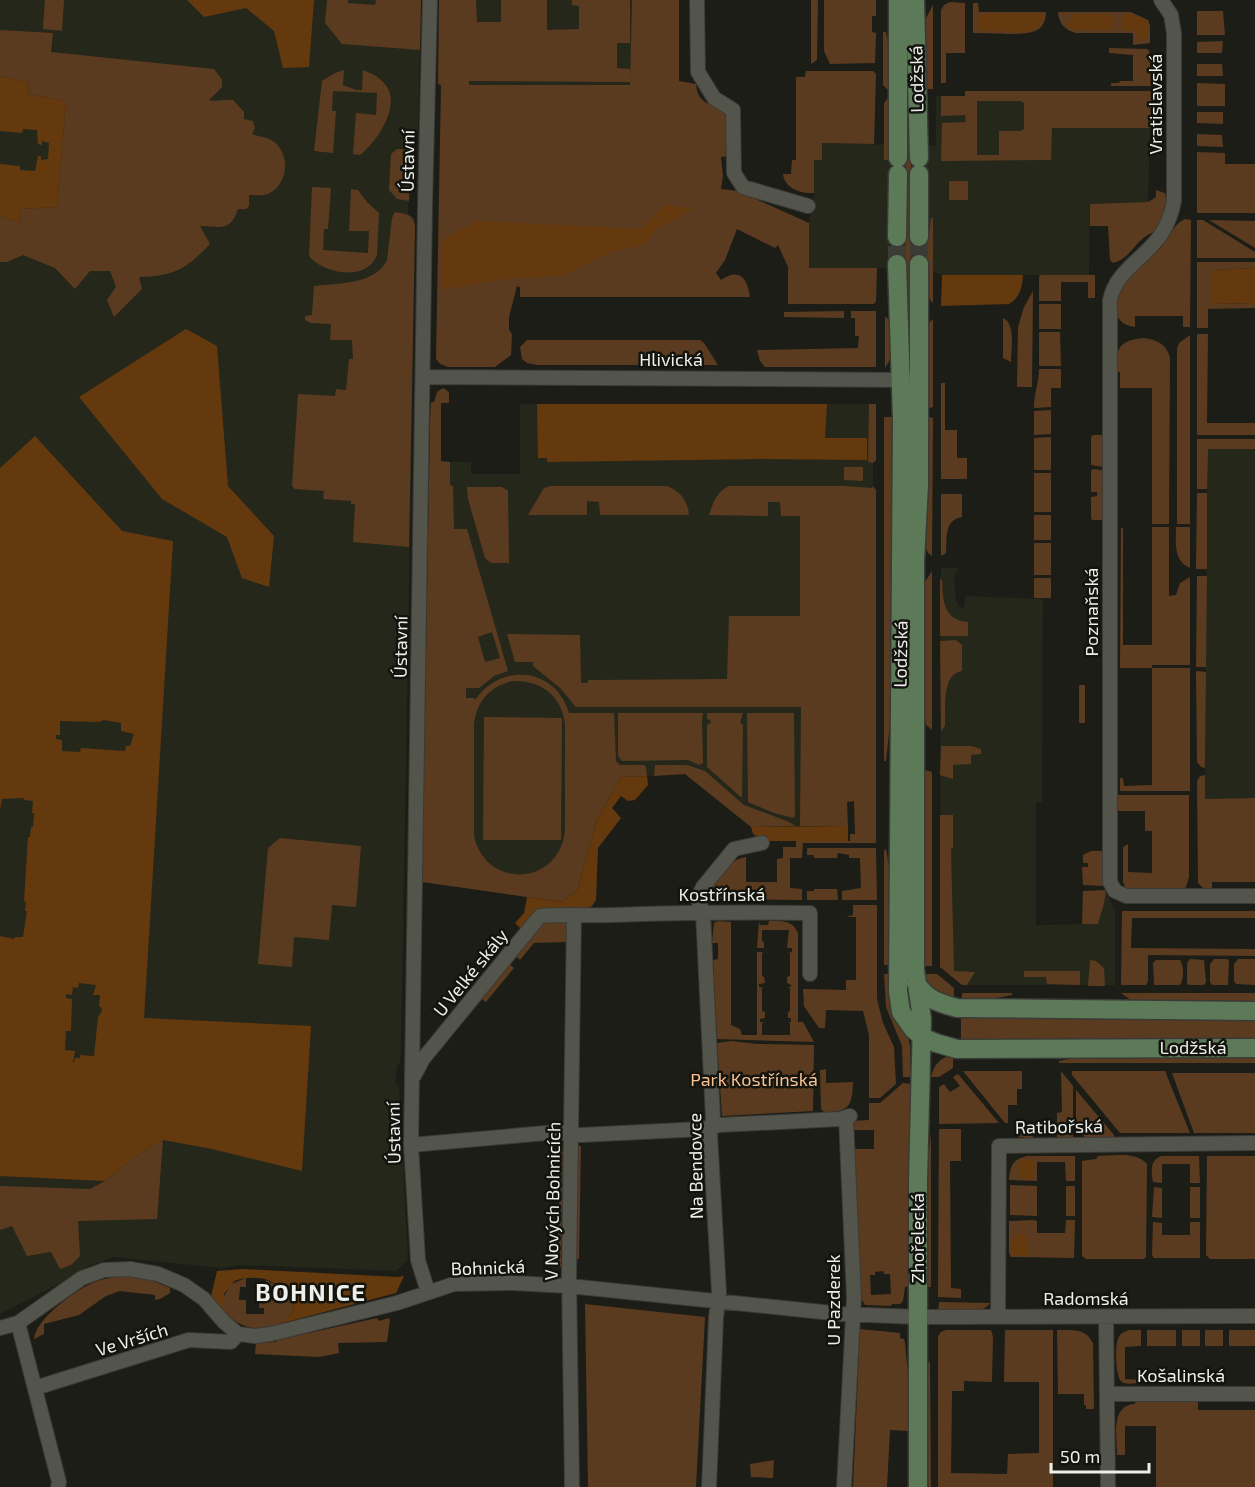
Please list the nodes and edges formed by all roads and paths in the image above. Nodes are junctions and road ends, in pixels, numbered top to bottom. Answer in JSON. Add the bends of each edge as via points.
{"nodes":[{"id":1,"x":430,"y":0,"type":"edge"},
{"id":2,"x":698,"y":0,"type":"edge"},
{"id":3,"x":898,"y":0,"type":"edge"},
{"id":4,"x":915,"y":0,"type":"edge"},
{"id":5,"x":1161,"y":0,"type":"edge"},
{"id":6,"x":808,"y":206,"type":"dead end"},
{"id":7,"x":1172,"y":212,"type":"joint"},
{"id":8,"x":897,"y":237,"type":"tunnel mouth"},
{"id":9,"x":919,"y":237,"type":"tunnel mouth"},
{"id":10,"x":897,"y":264,"type":"tunnel mouth"},
{"id":11,"x":919,"y":264,"type":"tunnel mouth"},
{"id":12,"x":424,"y":378,"type":"junction"},
{"id":13,"x":910,"y":380,"type":"junction"},
{"id":14,"x":762,"y":843,"type":"dead end"},
{"id":15,"x":1255,"y":896,"type":"edge"},
{"id":16,"x":703,"y":912,"type":"junction"},
{"id":17,"x":574,"y":915,"type":"junction"},
{"id":18,"x":810,"y":974,"type":"dead end"},
{"id":19,"x":916,"y":984,"type":"junction"},
{"id":20,"x":957,"y":1008,"type":"junction"},
{"id":21,"x":1255,"y":1011,"type":"edge"},
{"id":22,"x":922,"y":1037,"type":"junction"},
{"id":23,"x":1255,"y":1047,"type":"edge"},
{"id":24,"x":950,"y":1048,"type":"junction"},
{"id":25,"x":922,"y":1073,"type":"junction"},
{"id":26,"x":411,"y":1081,"type":"junction"},
{"id":27,"x":711,"y":1128,"type":"junction"},
{"id":28,"x":572,"y":1134,"type":"junction"},
{"id":29,"x":1255,"y":1143,"type":"edge"},
{"id":30,"x":411,"y":1145,"type":"junction"},
{"id":31,"x":569,"y":1286,"type":"junction"},
{"id":32,"x":429,"y":1292,"type":"junction"},
{"id":33,"x":718,"y":1301,"type":"junction"},
{"id":34,"x":853,"y":1315,"type":"junction"},
{"id":35,"x":1255,"y":1316,"type":"edge"},
{"id":36,"x":918,"y":1317,"type":"junction"},
{"id":37,"x":998,"y":1317,"type":"junction"},
{"id":38,"x":1106,"y":1317,"type":"junction"},
{"id":39,"x":18,"y":1323,"type":"junction"},
{"id":40,"x":0,"y":1328,"type":"edge"},
{"id":41,"x":238,"y":1334,"type":"junction"},
{"id":42,"x":35,"y":1388,"type":"junction"},
{"id":43,"x":1108,"y":1394,"type":"junction"},
{"id":44,"x":1255,"y":1394,"type":"edge"},
{"id":45,"x":58,"y":1487,"type":"edge"},
{"id":46,"x":572,"y":1487,"type":"edge"},
{"id":47,"x":709,"y":1487,"type":"edge"},
{"id":48,"x":844,"y":1487,"type":"edge"},
{"id":49,"x":918,"y":1487,"type":"edge"},
{"id":50,"x":1108,"y":1487,"type":"edge"}],
"edges":[{"from":1,"to":12,"type":"street","name":"Ústavní"},
{"from":2,"to":6,"type":"street","via":[[698,72],[714,98],[733,110],[734,173],[743,187]]},
{"from":3,"to":8,"type":"street","name":"Lodžská"},
{"from":4,"to":9,"type":"street","name":"Lodžská"},
{"from":5,"to":7,"type":"street","name":"Vratislavská","via":[[1171,15],[1174,33]]},
{"from":7,"to":15,"type":"street","name":"Poznaňská","via":[[1161,234],[1115,285],[1110,300],[1110,882],[1115,891],[1126,896]]},
{"from":10,"to":13,"type":"street","name":"Lodžská"},
{"from":11,"to":13,"type":"street","name":"Lodžská"},
{"from":12,"to":13,"type":"street","name":"Hlivická"},
{"from":12,"to":26,"type":"street","name":"Ústavní"},
{"from":13,"to":19,"type":"street","name":"Lodžská","via":[[919,485],[915,561]]},
{"from":13,"to":22,"type":"street","name":"Lodžská","via":[[899,736],[898,991],[906,1021]]},
{"from":14,"to":16,"type":"street","name":"Na Bendovce","via":[[734,849],[699,895]]},
{"from":16,"to":17,"type":"street","name":"Kostřínská"},
{"from":16,"to":18,"type":"street","name":"Kostřínská","via":[[810,913]]},
{"from":16,"to":27,"type":"street","name":"Na Bendovce"},
{"from":17,"to":26,"type":"street","name":"U Velké skály","via":[[540,916],[423,1059]]},
{"from":17,"to":28,"type":"street","name":"V Nových Bohnicích"},
{"from":19,"to":20,"type":"street","name":"Lodžská","via":[[928,998]]},
{"from":19,"to":22,"type":"street","name":"Lodžská"},
{"from":20,"to":21,"type":"street","name":"Lodžská"},
{"from":20,"to":22,"type":"street","via":[[939,1017]]},
{"from":22,"to":24,"type":"street","name":"Lodžská"},
{"from":22,"to":25,"type":"street","name":"Zhořelecká"},
{"from":23,"to":24,"type":"street","name":"Lodžská"},
{"from":24,"to":25,"type":"street"},
{"from":25,"to":36,"type":"street","name":"Zhořelecká"},
{"from":26,"to":30,"type":"street","name":"Ústavní"},
{"from":27,"to":28,"type":"street"},
{"from":27,"to":33,"type":"street","name":"Na Bendovce"},
{"from":27,"to":34,"type":"street","name":"U Pazderek","via":[[848,1117]]},
{"from":28,"to":30,"type":"street","via":[[557,1132]]},
{"from":28,"to":31,"type":"street","name":"V Nových Bohnicích"},
{"from":29,"to":37,"type":"street","name":"Ratibořská","via":[[999,1146]]},
{"from":30,"to":32,"type":"street","name":"Ústavní","via":[[418,1260]]},
{"from":31,"to":32,"type":"street","name":"Bohnická","via":[[454,1284]]},
{"from":31,"to":33,"type":"street","name":"Bohnická"},
{"from":31,"to":46,"type":"street","name":"V Nových Bohnicích"},
{"from":32,"to":41,"type":"street","name":"Bohnická","via":[[271,1334]]},
{"from":33,"to":34,"type":"street","name":"Bohnická"},
{"from":33,"to":47,"type":"street","name":"Na Bendovce"},
{"from":34,"to":36,"type":"street","name":"Bohnická"},
{"from":34,"to":48,"type":"street","name":"U Pazderek"},
{"from":35,"to":38,"type":"street","name":"Radomská"},
{"from":36,"to":37,"type":"street","name":"Radomská"},
{"from":36,"to":49,"type":"street","name":"Zhořelecká"},
{"from":37,"to":38,"type":"street","name":"Radomská"},
{"from":38,"to":43,"type":"street"},
{"from":39,"to":40,"type":"street"},
{"from":39,"to":41,"type":"street","via":[[82,1278],[104,1270],[130,1269],[158,1274],[184,1285],[204,1299]]},
{"from":39,"to":42,"type":"street"},
{"from":41,"to":42,"type":"street","name":"Ve Vrších","via":[[231,1342],[189,1340]]},
{"from":42,"to":45,"type":"street"},
{"from":43,"to":44,"type":"street","name":"Košalinská"},
{"from":43,"to":50,"type":"street"}]}
